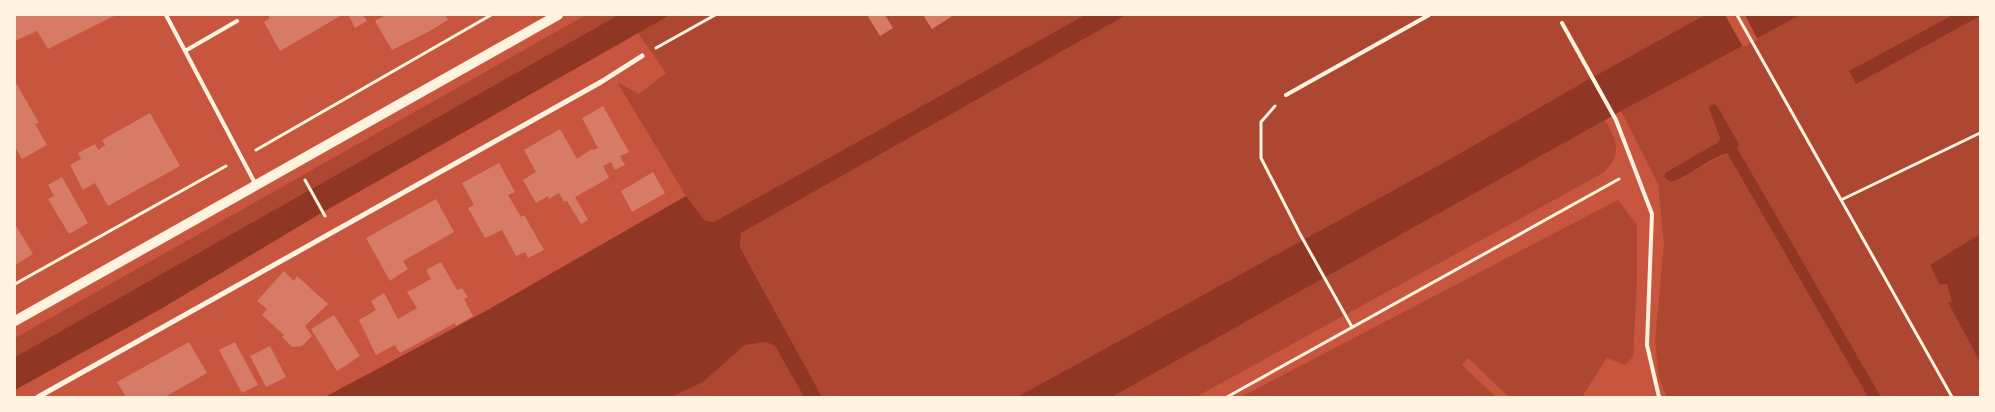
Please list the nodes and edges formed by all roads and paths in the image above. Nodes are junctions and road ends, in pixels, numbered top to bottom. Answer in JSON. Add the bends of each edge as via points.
{"nodes":[{"id":1,"x":166,"y":15,"type":"edge"},
{"id":2,"x":491,"y":15,"type":"edge"},
{"id":3,"x":558,"y":15,"type":"edge"},
{"id":4,"x":715,"y":15,"type":"edge"},
{"id":5,"x":1429,"y":15,"type":"edge"},
{"id":6,"x":1737,"y":15,"type":"edge"},
{"id":7,"x":237,"y":21,"type":"dead end"},
{"id":8,"x":1562,"y":24,"type":"dead end"},
{"id":9,"x":185,"y":51,"type":"junction"},
{"id":10,"x":642,"y":56,"type":"joint"},
{"id":11,"x":1286,"y":95,"type":"joint"},
{"id":12,"x":1980,"y":132,"type":"edge"},
{"id":13,"x":242,"y":157,"type":"junction"},
{"id":14,"x":1635,"y":170,"type":"junction"},
{"id":15,"x":305,"y":181,"type":"dead end"},
{"id":16,"x":256,"y":185,"type":"junction"},
{"id":17,"x":1842,"y":200,"type":"junction"},
{"id":18,"x":327,"y":221,"type":"dead end"},
{"id":19,"x":15,"y":284,"type":"edge"},
{"id":20,"x":15,"y":321,"type":"edge"},
{"id":21,"x":1352,"y":327,"type":"junction"},
{"id":22,"x":38,"y":397,"type":"edge"},
{"id":23,"x":1227,"y":397,"type":"edge"},
{"id":24,"x":1659,"y":397,"type":"edge"},
{"id":25,"x":1952,"y":397,"type":"edge"}],
"edges":[{"from":1,"to":9,"type":"lane"},
{"from":2,"to":13,"type":"path"},
{"from":3,"to":16,"type":"main road"},
{"from":4,"to":10,"type":"path"},
{"from":5,"to":11,"type":"lane"},
{"from":6,"to":17,"type":"path"},
{"from":7,"to":9,"type":"lane"},
{"from":8,"to":14,"type":"lane","via":[[1616,120]]},
{"from":9,"to":13,"type":"lane"},
{"from":10,"to":22,"type":"street"},
{"from":11,"to":21,"type":"path","via":[[1261,122],[1261,158]]},
{"from":12,"to":17,"type":"path"},
{"from":13,"to":16,"type":"lane"},
{"from":13,"to":19,"type":"path"},
{"from":14,"to":21,"type":"path"},
{"from":14,"to":24,"type":"lane","via":[[1652,214],[1647,345]]},
{"from":15,"to":18,"type":"path"},
{"from":16,"to":20,"type":"main road"},
{"from":17,"to":25,"type":"path"},
{"from":21,"to":23,"type":"path"}]}
